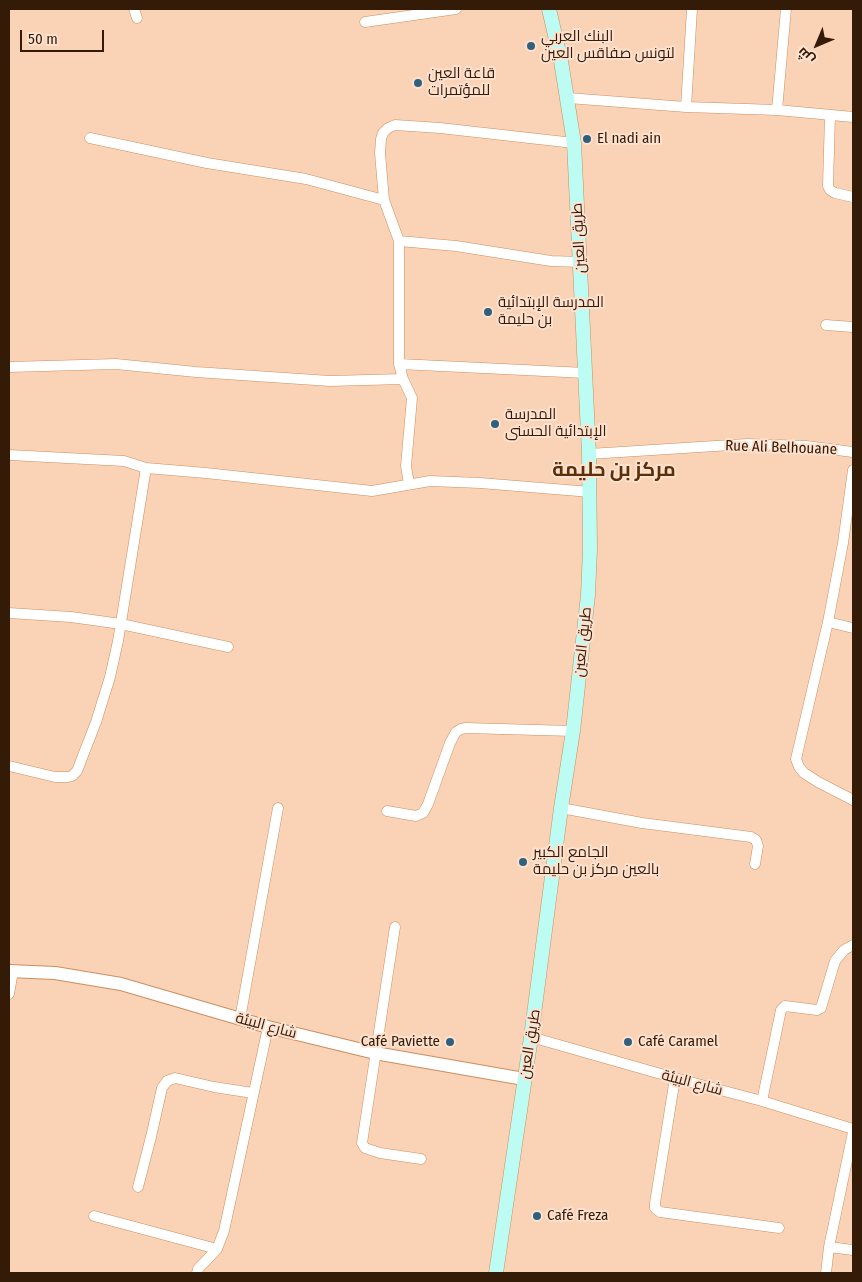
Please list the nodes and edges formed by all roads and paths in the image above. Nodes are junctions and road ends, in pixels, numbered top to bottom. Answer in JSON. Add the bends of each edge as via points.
{"nodes":[{"id":1,"x":456,"y":9,"type":"edge"},
{"id":2,"x":549,"y":9,"type":"edge"},
{"id":3,"x":692,"y":9,"type":"edge"},
{"id":4,"x":786,"y":9,"type":"edge"},
{"id":5,"x":365,"y":22,"type":"dead end"},
{"id":6,"x":568,"y":98,"type":"junction"},
{"id":7,"x":686,"y":107,"type":"junction"},
{"id":8,"x":777,"y":110,"type":"junction"},
{"id":9,"x":830,"y":115,"type":"junction"},
{"id":10,"x":853,"y":117,"type":"edge"},
{"id":11,"x":90,"y":138,"type":"dead end"},
{"id":12,"x":574,"y":143,"type":"junction"},
{"id":13,"x":853,"y":197,"type":"edge"},
{"id":14,"x":384,"y":200,"type":"junction"},
{"id":15,"x":399,"y":241,"type":"junction"},
{"id":16,"x":580,"y":262,"type":"junction"},
{"id":17,"x":826,"y":326,"type":"dead end"},
{"id":18,"x":853,"y":327,"type":"edge"},
{"id":19,"x":399,"y":364,"type":"junction"},
{"id":20,"x":9,"y":367,"type":"edge"},
{"id":21,"x":586,"y":373,"type":"junction"},
{"id":22,"x":404,"y":379,"type":"junction"},
{"id":23,"x":853,"y":452,"type":"edge"},
{"id":24,"x":589,"y":454,"type":"junction"},
{"id":25,"x":9,"y":455,"type":"edge"},
{"id":26,"x":146,"y":468,"type":"junction"},
{"id":27,"x":853,"y":470,"type":"edge"},
{"id":28,"x":409,"y":484,"type":"junction"},
{"id":29,"x":590,"y":492,"type":"junction"},
{"id":30,"x":9,"y":613,"type":"edge"},
{"id":31,"x":828,"y":622,"type":"junction"},
{"id":32,"x":121,"y":624,"type":"junction"},
{"id":33,"x":853,"y":628,"type":"edge"},
{"id":34,"x":228,"y":647,"type":"dead end"},
{"id":35,"x":573,"y":731,"type":"junction"},
{"id":36,"x":9,"y":766,"type":"edge"},
{"id":37,"x":853,"y":800,"type":"edge"},
{"id":38,"x":278,"y":808,"type":"dead end"},
{"id":39,"x":561,"y":808,"type":"junction"},
{"id":40,"x":387,"y":811,"type":"dead end"},
{"id":41,"x":756,"y":864,"type":"dead end"},
{"id":42,"x":395,"y":927,"type":"dead end"},
{"id":43,"x":853,"y":945,"type":"edge"},
{"id":44,"x":11,"y":971,"type":"edge"},
{"id":45,"x":9,"y":994,"type":"edge"},
{"id":46,"x":240,"y":1019,"type":"junction"},
{"id":47,"x":268,"y":1027,"type":"junction"},
{"id":48,"x":531,"y":1037,"type":"junction"},
{"id":49,"x":375,"y":1053,"type":"junction"},
{"id":50,"x":675,"y":1078,"type":"junction"},
{"id":51,"x":524,"y":1079,"type":"junction"},
{"id":52,"x":253,"y":1093,"type":"junction"},
{"id":53,"x":762,"y":1101,"type":"junction"},
{"id":54,"x":853,"y":1130,"type":"edge"},
{"id":55,"x":421,"y":1159,"type":"dead end"},
{"id":56,"x":138,"y":1187,"type":"dead end"},
{"id":57,"x":94,"y":1216,"type":"dead end"},
{"id":58,"x":779,"y":1228,"type":"dead end"},
{"id":59,"x":829,"y":1246,"type":"junction"},
{"id":60,"x":217,"y":1249,"type":"junction"},
{"id":61,"x":853,"y":1250,"type":"edge"},
{"id":62,"x":197,"y":1273,"type":"edge"},
{"id":63,"x":496,"y":1273,"type":"edge"},
{"id":64,"x":826,"y":1273,"type":"edge"}],
"edges":[{"from":1,"to":5,"type":"street"},
{"from":2,"to":6,"type":"main road","name":"طريق العين"},
{"from":3,"to":7,"type":"street"},
{"from":4,"to":8,"type":"street"},
{"from":6,"to":7,"type":"street"},
{"from":6,"to":12,"type":"main road","name":"طريق العين"},
{"from":7,"to":8,"type":"street"},
{"from":8,"to":9,"type":"street"},
{"from":9,"to":10,"type":"street"},
{"from":9,"to":13,"type":"street","via":[[828,186],[834,193]]},
{"from":11,"to":14,"type":"street","via":[[207,163],[306,178]]},
{"from":12,"to":14,"type":"street","via":[[395,125],[383,133],[381,140]]},
{"from":12,"to":16,"type":"main road","name":"طريق العين"},
{"from":14,"to":15,"type":"street"},
{"from":15,"to":16,"type":"street"},
{"from":15,"to":19,"type":"street"},
{"from":16,"to":21,"type":"main road","name":"طريق العين"},
{"from":17,"to":18,"type":"street"},
{"from":19,"to":21,"type":"street"},
{"from":19,"to":22,"type":"street"},
{"from":20,"to":22,"type":"street","via":[[116,364],[330,381]]},
{"from":21,"to":24,"type":"main road","name":"طريق العين"},
{"from":22,"to":28,"type":"street","via":[[412,398],[406,466]]},
{"from":23,"to":24,"type":"street","name":"Rue Ali Belhouane","via":[[747,444]]},
{"from":24,"to":29,"type":"main road","name":"طريق العين"},
{"from":25,"to":26,"type":"street","via":[[124,461]]},
{"from":26,"to":28,"type":"street","via":[[372,491]]},
{"from":26,"to":32,"type":"street"},
{"from":27,"to":31,"type":"street"},
{"from":28,"to":29,"type":"street","via":[[430,481],[480,483]]},
{"from":29,"to":35,"type":"main road","name":"طريق العين","via":[[588,594]]},
{"from":30,"to":32,"type":"street"},
{"from":31,"to":33,"type":"street"},
{"from":31,"to":37,"type":"street","via":[[796,759],[804,773]]},
{"from":32,"to":34,"type":"street"},
{"from":32,"to":36,"type":"street","via":[[104,699],[77,771],[72,776],[55,778]]},
{"from":35,"to":39,"type":"main road","name":"طريق العين"},
{"from":35,"to":40,"type":"street","via":[[461,729],[450,743],[423,813],[416,816]]},
{"from":38,"to":46,"type":"street"},
{"from":39,"to":41,"type":"street","via":[[642,823],[751,837],[758,846]]},
{"from":39,"to":48,"type":"main road","name":"طريق العين"},
{"from":42,"to":49,"type":"street"},
{"from":43,"to":53,"type":"street","via":[[835,961],[822,1008],[785,1006],[781,1010]]},
{"from":44,"to":45,"type":"street"},
{"from":44,"to":46,"type":"street","name":"شارع البيئة","via":[[55,973],[121,984]]},
{"from":46,"to":47,"type":"street","name":"شارع البيئة"},
{"from":47,"to":49,"type":"street","name":"شارع البيئة"},
{"from":47,"to":52,"type":"street"},
{"from":48,"to":50,"type":"street","name":"شارع البيئة"},
{"from":48,"to":51,"type":"main road","name":"طريق العين"},
{"from":49,"to":51,"type":"street","name":"شارع البيئة"},
{"from":49,"to":55,"type":"street","via":[[362,1143],[365,1148],[380,1153]]},
{"from":50,"to":53,"type":"street","name":"شارع البيئة"},
{"from":50,"to":58,"type":"street","via":[[655,1208],[660,1212]]},
{"from":51,"to":63,"type":"main road","name":"طريق العين"},
{"from":52,"to":56,"type":"street","via":[[175,1078],[166,1081]]},
{"from":52,"to":60,"type":"street","via":[[224,1230]]},
{"from":53,"to":54,"type":"street","name":"شارع البيئة"},
{"from":54,"to":59,"type":"street"},
{"from":57,"to":60,"type":"street"},
{"from":59,"to":61,"type":"street"},
{"from":59,"to":64,"type":"street"},
{"from":60,"to":62,"type":"street"}]}
